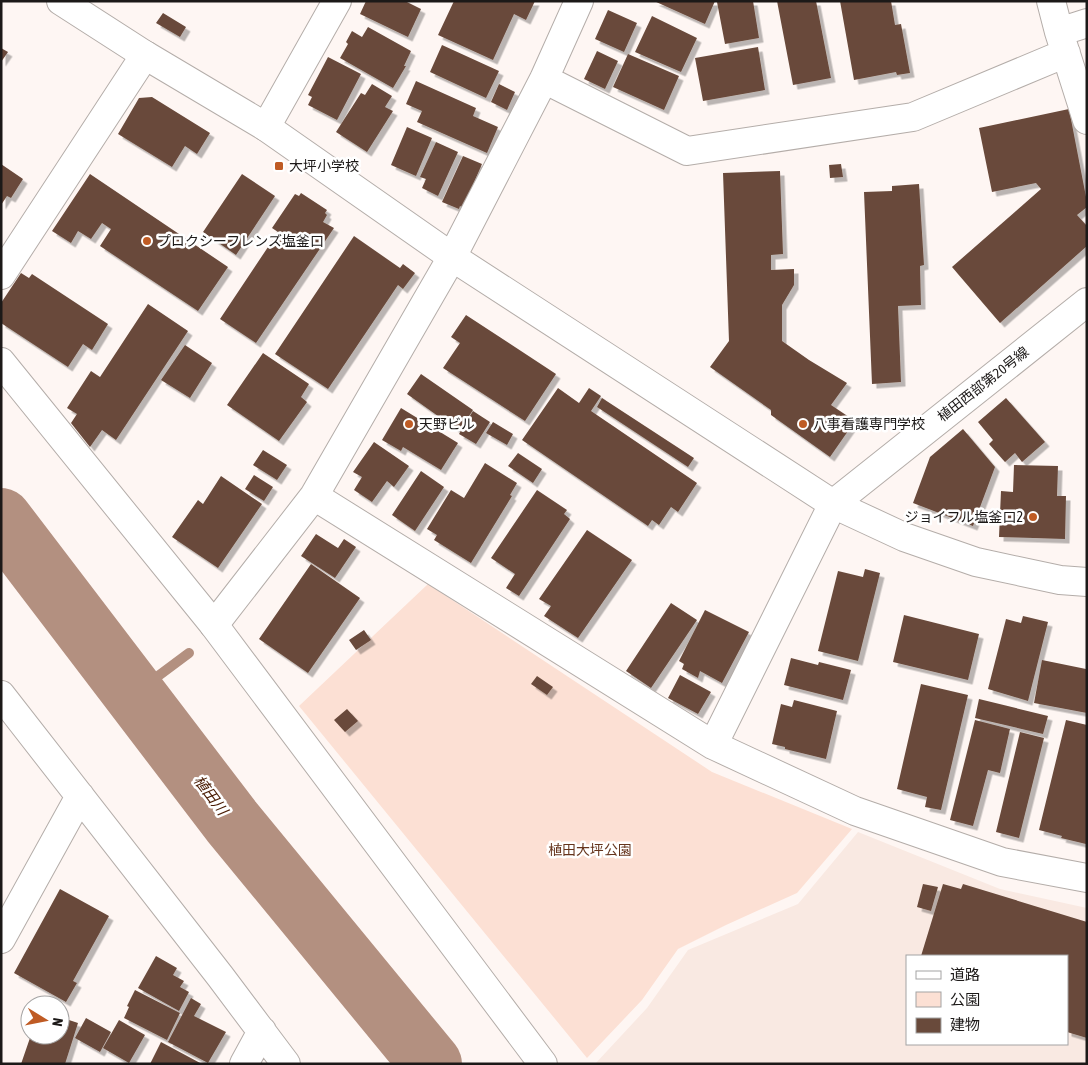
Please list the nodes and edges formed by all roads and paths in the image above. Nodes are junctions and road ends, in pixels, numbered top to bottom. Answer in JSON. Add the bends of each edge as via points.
{"nodes":[{"id":1,"x":61,"y":1,"type":"edge"},
{"id":2,"x":337,"y":1,"type":"edge"},
{"id":3,"x":579,"y":1,"type":"edge"},
{"id":4,"x":1051,"y":1,"type":"edge"},
{"id":5,"x":1087,"y":23,"type":"edge"},
{"id":6,"x":1062,"y":43,"type":"junction"},
{"id":7,"x":145,"y":55,"type":"junction"},
{"id":8,"x":544,"y":79,"type":"junction"},
{"id":9,"x":1087,"y":120,"type":"edge"},
{"id":10,"x":266,"y":127,"type":"junction"},
{"id":11,"x":452,"y":256,"type":"junction"},
{"id":12,"x":1,"y":275,"type":"edge"},
{"id":13,"x":1087,"y":302,"type":"edge"},
{"id":14,"x":1,"y":362,"type":"edge"},
{"id":15,"x":314,"y":496,"type":"junction"},
{"id":16,"x":833,"y":504,"type":"junction"},
{"id":17,"x":1087,"y":582,"type":"edge"},
{"id":18,"x":214,"y":625,"type":"junction"},
{"id":19,"x":1,"y":695,"type":"edge"},
{"id":20,"x":713,"y":745,"type":"junction"},
{"id":21,"x":80,"y":796,"type":"junction"},
{"id":22,"x":1087,"y":878,"type":"edge"},
{"id":23,"x":1,"y":939,"type":"edge"},
{"id":24,"x":262,"y":1031,"type":"junction"},
{"id":25,"x":244,"y":1064,"type":"edge"},
{"id":26,"x":286,"y":1064,"type":"edge"},
{"id":27,"x":543,"y":1064,"type":"edge"}],
"edges":[{"from":1,"to":7,"type":"street"},
{"from":2,"to":10,"type":"street"},
{"from":3,"to":8,"type":"street"},
{"from":4,"to":6,"type":"street"},
{"from":5,"to":6,"type":"street"},
{"from":6,"to":8,"type":"street","via":[[913,117],[687,151]]},
{"from":6,"to":9,"type":"street"},
{"from":7,"to":10,"type":"street"},
{"from":7,"to":12,"type":"street"},
{"from":8,"to":11,"type":"street"},
{"from":10,"to":11,"type":"street"},
{"from":11,"to":15,"type":"street"},
{"from":11,"to":16,"type":"street"},
{"from":13,"to":16,"type":"street","name":"植田西部第20号線"},
{"from":14,"to":18,"type":"street"},
{"from":15,"to":18,"type":"street"},
{"from":15,"to":20,"type":"street"},
{"from":16,"to":17,"type":"street","via":[[904,537],[976,562],[1060,580]]},
{"from":16,"to":20,"type":"street"},
{"from":18,"to":27,"type":"street"},
{"from":19,"to":21,"type":"street"},
{"from":20,"to":22,"type":"street","via":[[854,811],[1002,862]]},
{"from":21,"to":23,"type":"street"},
{"from":21,"to":24,"type":"street"},
{"from":24,"to":25,"type":"street"},
{"from":24,"to":26,"type":"street"}]}
